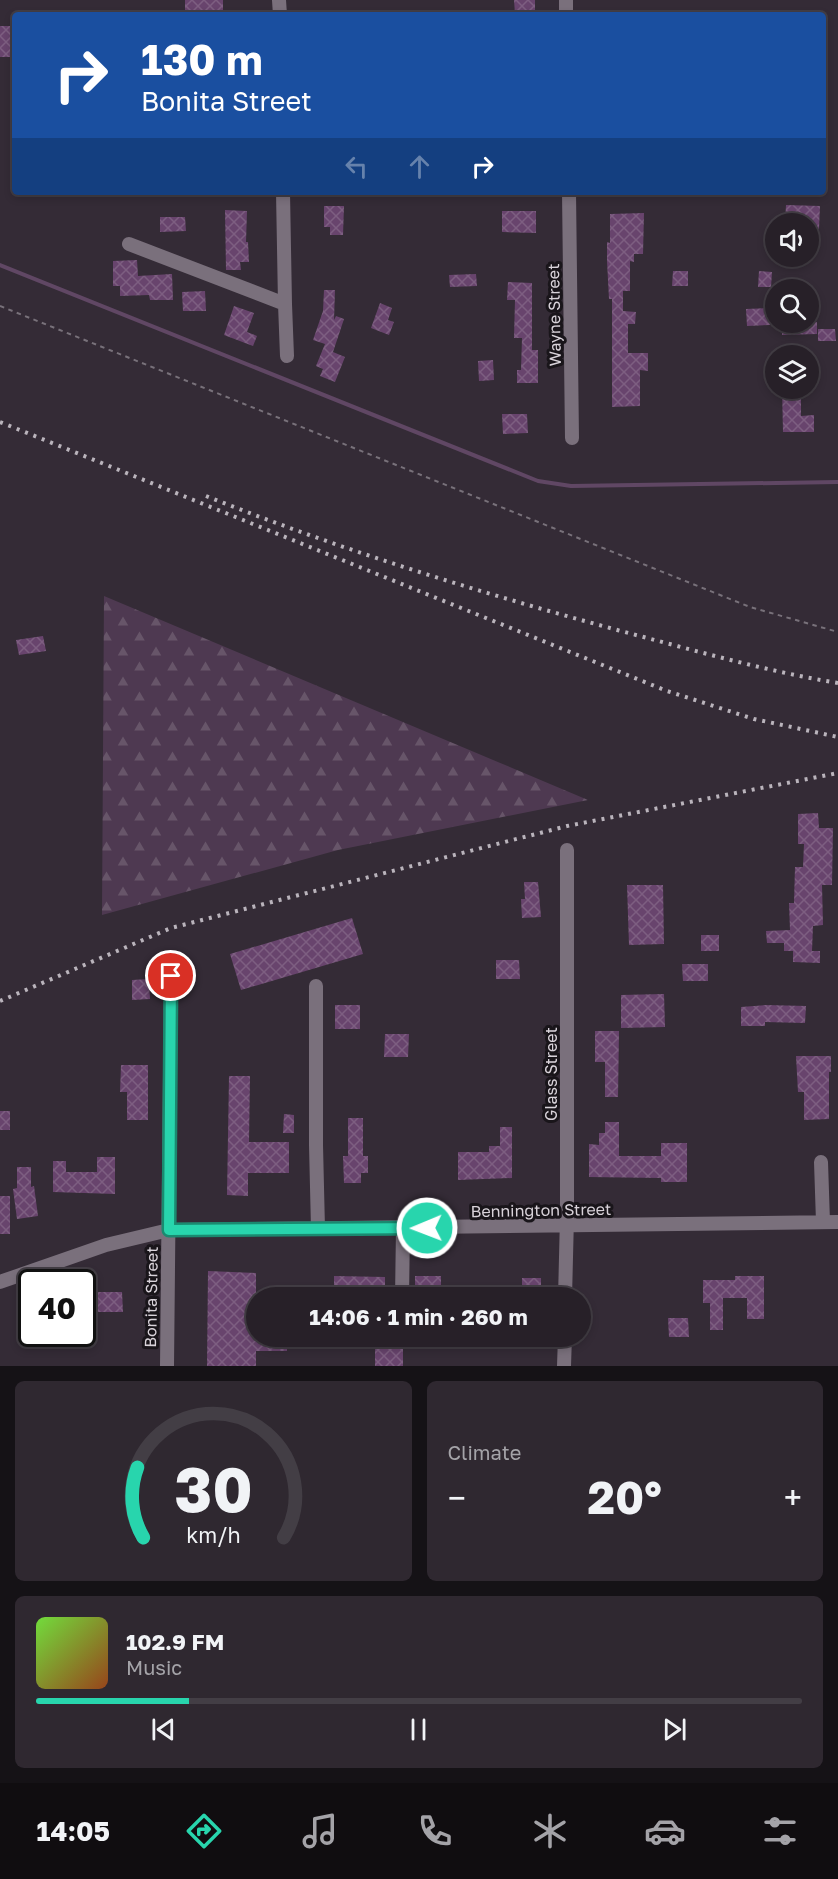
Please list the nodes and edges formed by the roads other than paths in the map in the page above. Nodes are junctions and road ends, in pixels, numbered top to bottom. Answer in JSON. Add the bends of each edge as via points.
{"nodes":[{"id":1,"x":283,"y":195,"type":"edge"},
{"id":2,"x":568,"y":195,"type":"edge"},
{"id":3,"x":129,"y":244,"type":"dead end"},
{"id":4,"x":285,"y":299,"type":"junction"},
{"id":5,"x":287,"y":356,"type":"dead end"},
{"id":6,"x":572,"y":438,"type":"dead end"},
{"id":7,"x":567,"y":850,"type":"dead end"},
{"id":8,"x":171,"y":976,"type":"dead end"},
{"id":9,"x":316,"y":986,"type":"dead end"},
{"id":10,"x":821,"y":1162,"type":"dead end"},
{"id":11,"x":823,"y":1222,"type":"junction"},
{"id":12,"x":838,"y":1222,"type":"edge"},
{"id":13,"x":567,"y":1227,"type":"junction"},
{"id":14,"x":403,"y":1228,"type":"junction"},
{"id":15,"x":318,"y":1229,"type":"junction"},
{"id":16,"x":169,"y":1230,"type":"junction"},
{"id":17,"x":0,"y":1282,"type":"edge"},
{"id":18,"x":402,"y":1287,"type":"edge"},
{"id":19,"x":566,"y":1287,"type":"edge"},
{"id":20,"x":565,"y":1347,"type":"edge"},
{"id":21,"x":167,"y":1366,"type":"edge"},
{"id":22,"x":564,"y":1366,"type":"edge"}],
"edges":[{"from":1,"to":4,"type":"street"},
{"from":2,"to":6,"type":"street","name":"Wayne Street"},
{"from":3,"to":4,"type":"street"},
{"from":4,"to":5,"type":"street"},
{"from":7,"to":13,"type":"street","name":"Glass Street"},
{"from":8,"to":16,"type":"street","name":"Bonita Street"},
{"from":9,"to":15,"type":"street"},
{"from":10,"to":11,"type":"street"},
{"from":11,"to":12,"type":"street","name":"Bennington Street"},
{"from":11,"to":13,"type":"street","name":"Bennington Street"},
{"from":13,"to":14,"type":"street","name":"Bennington Street"},
{"from":13,"to":19,"type":"street","name":"Glass Street"},
{"from":14,"to":15,"type":"street","name":"Bennington Street"},
{"from":14,"to":18,"type":"street"},
{"from":15,"to":16,"type":"street","name":"Bennington Street"},
{"from":16,"to":17,"type":"street","name":"Bennington Street","via":[[106,1245]]},
{"from":16,"to":21,"type":"street","name":"Bonita Street"},
{"from":20,"to":22,"type":"street"}]}
